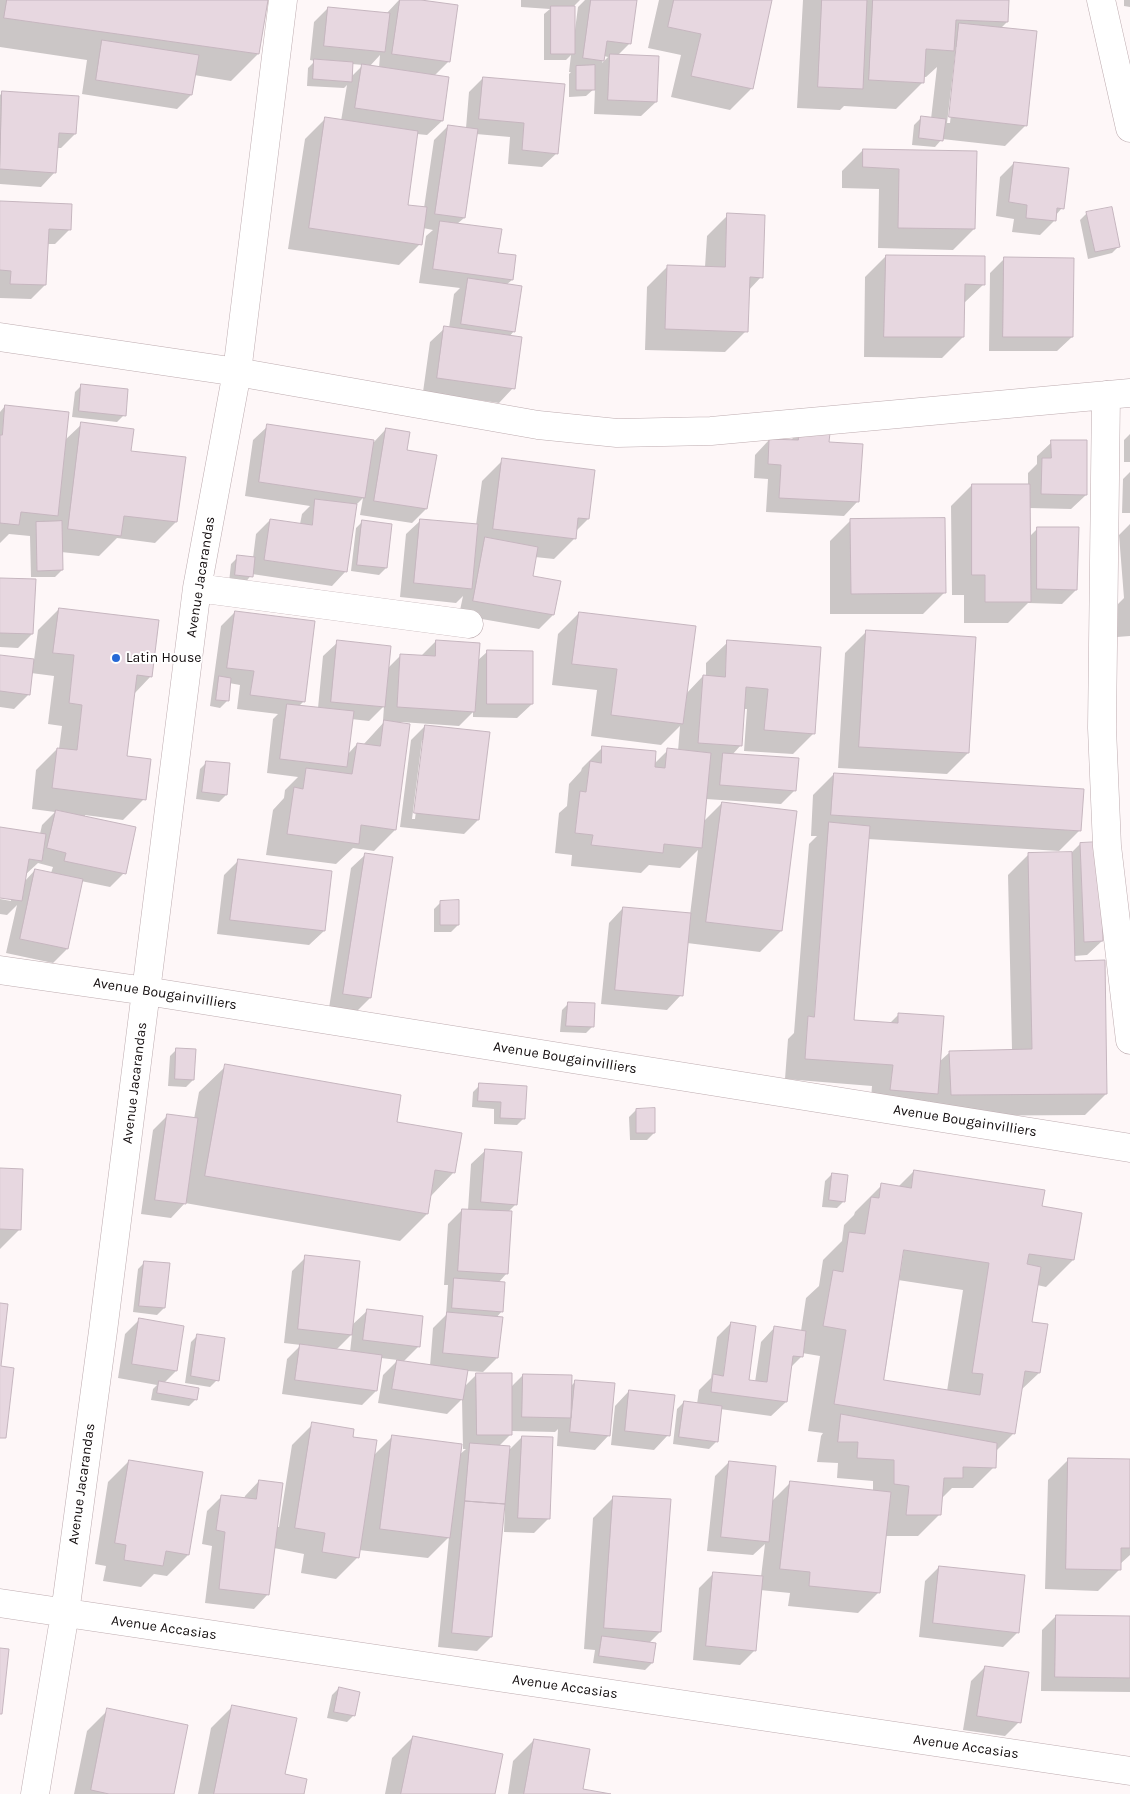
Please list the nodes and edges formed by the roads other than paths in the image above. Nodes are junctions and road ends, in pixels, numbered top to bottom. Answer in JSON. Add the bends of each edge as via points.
{"nodes":[{"id":1,"x":283,"y":0,"type":"edge"},
{"id":2,"x":1101,"y":0,"type":"edge"},
{"id":3,"x":1130,"y":128,"type":"edge"},
{"id":4,"x":0,"y":337,"type":"edge"},
{"id":5,"x":237,"y":372,"type":"junction"},
{"id":6,"x":1118,"y":394,"type":"edge"},
{"id":7,"x":197,"y":588,"type":"junction"},
{"id":8,"x":469,"y":624,"type":"dead end"},
{"id":9,"x":0,"y":970,"type":"edge"},
{"id":10,"x":146,"y":991,"type":"junction"},
{"id":11,"x":1130,"y":1040,"type":"edge"},
{"id":12,"x":1130,"y":1148,"type":"edge"},
{"id":13,"x":0,"y":1603,"type":"edge"},
{"id":14,"x":65,"y":1613,"type":"junction"},
{"id":15,"x":1130,"y":1771,"type":"edge"},
{"id":16,"x":35,"y":1794,"type":"edge"}],
"edges":[{"from":1,"to":5,"type":"street","name":"Avenue Jacarandas"},
{"from":2,"to":3,"type":"street"},
{"from":4,"to":5,"type":"street"},
{"from":5,"to":6,"type":"street","via":[[538,425],[617,433],[711,430]]},
{"from":5,"to":7,"type":"street","name":"Avenue Jacarandas"},
{"from":6,"to":11,"type":"street","via":[[1102,728],[1107,846]]},
{"from":7,"to":8,"type":"street"},
{"from":7,"to":10,"type":"street","name":"Avenue Jacarandas"},
{"from":9,"to":10,"type":"street","name":"Avenue Bougainvilliers"},
{"from":10,"to":12,"type":"street","name":"Avenue Bougainvilliers"},
{"from":10,"to":14,"type":"street","name":"Avenue Jacarandas"},
{"from":13,"to":14,"type":"street","name":"Avenue Accasias"},
{"from":14,"to":15,"type":"street","name":"Avenue Accasias"},
{"from":14,"to":16,"type":"street","name":"Avenue Jacarandas"}]}
